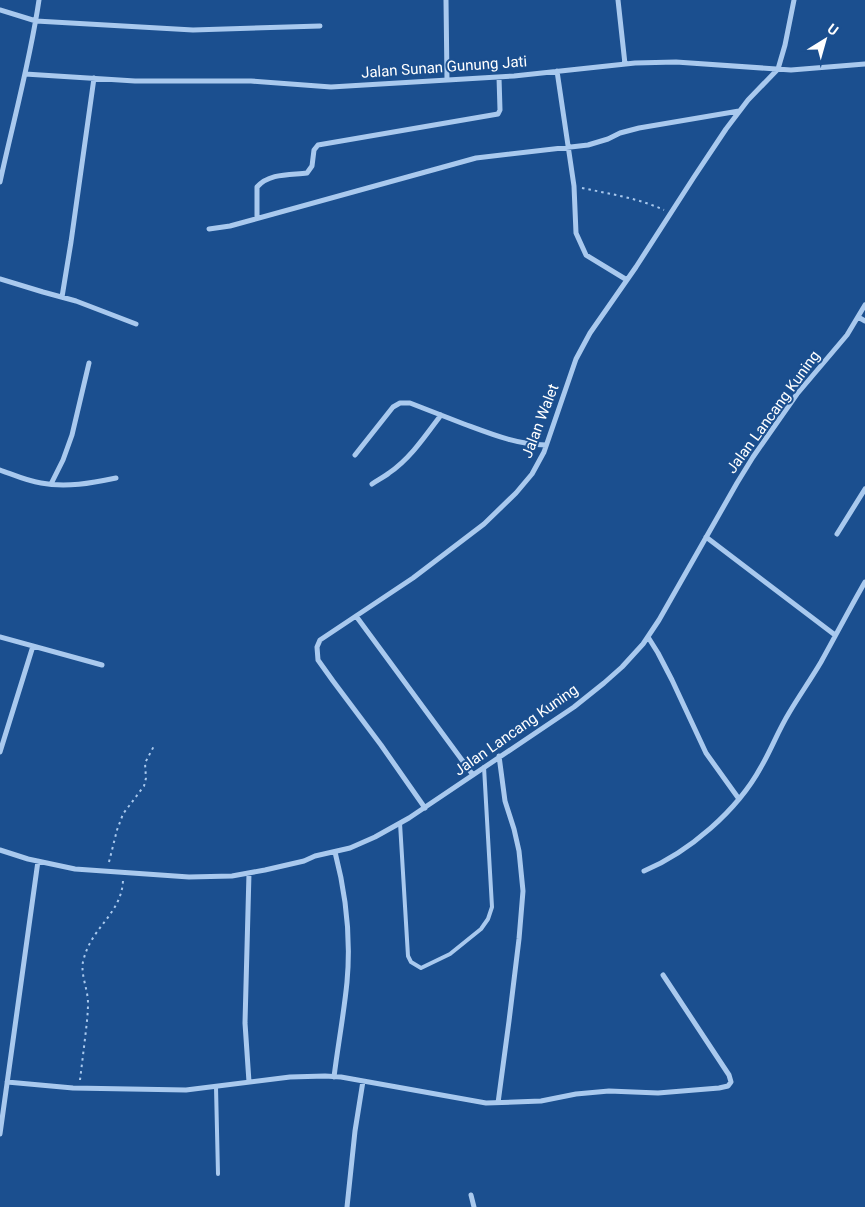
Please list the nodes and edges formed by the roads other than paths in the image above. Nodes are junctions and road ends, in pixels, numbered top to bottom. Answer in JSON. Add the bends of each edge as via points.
{"nodes":[{"id":1,"x":39,"y":0,"type":"edge"},
{"id":2,"x":446,"y":0,"type":"edge"},
{"id":3,"x":618,"y":0,"type":"edge"},
{"id":4,"x":794,"y":0,"type":"edge"},
{"id":5,"x":0,"y":10,"type":"edge"},
{"id":6,"x":36,"y":21,"type":"junction"},
{"id":7,"x":320,"y":26,"type":"dead end"},
{"id":8,"x":625,"y":64,"type":"junction"},
{"id":9,"x":865,"y":64,"type":"edge"},
{"id":10,"x":778,"y":69,"type":"junction"},
{"id":11,"x":557,"y":71,"type":"junction"},
{"id":12,"x":25,"y":74,"type":"junction"},
{"id":13,"x":500,"y":77,"type":"junction"},
{"id":14,"x":94,"y":78,"type":"junction"},
{"id":15,"x":447,"y":80,"type":"junction"},
{"id":16,"x":739,"y":111,"type":"junction"},
{"id":17,"x":568,"y":148,"type":"junction"},
{"id":18,"x":0,"y":182,"type":"edge"},
{"id":19,"x":257,"y":218,"type":"junction"},
{"id":20,"x":209,"y":229,"type":"dead end"},
{"id":21,"x":0,"y":279,"type":"edge"},
{"id":22,"x":627,"y":280,"type":"junction"},
{"id":23,"x":62,"y":297,"type":"junction"},
{"id":24,"x":865,"y":305,"type":"edge"},
{"id":25,"x":858,"y":317,"type":"junction"},
{"id":26,"x":865,"y":320,"type":"edge"},
{"id":27,"x":136,"y":324,"type":"dead end"},
{"id":28,"x":90,"y":363,"type":"dead end"},
{"id":29,"x":441,"y":415,"type":"junction"},
{"id":30,"x":546,"y":445,"type":"junction"},
{"id":31,"x":354,"y":455,"type":"dead end"},
{"id":32,"x":0,"y":470,"type":"edge"},
{"id":33,"x":116,"y":478,"type":"dead end"},
{"id":34,"x":51,"y":484,"type":"junction"},
{"id":35,"x":372,"y":484,"type":"dead end"},
{"id":36,"x":865,"y":489,"type":"edge"},
{"id":37,"x":837,"y":534,"type":"dead end"},
{"id":38,"x":706,"y":537,"type":"junction"},
{"id":39,"x":865,"y":582,"type":"edge"},
{"id":40,"x":356,"y":616,"type":"junction"},
{"id":41,"x":835,"y":635,"type":"junction"},
{"id":42,"x":0,"y":636,"type":"edge"},
{"id":43,"x":648,"y":637,"type":"junction"},
{"id":44,"x":33,"y":646,"type":"junction"},
{"id":45,"x":102,"y":665,"type":"dead end"},
{"id":46,"x":0,"y":752,"type":"edge"},
{"id":47,"x":499,"y":756,"type":"junction"},
{"id":48,"x":484,"y":767,"type":"junction"},
{"id":49,"x":473,"y":775,"type":"junction"},
{"id":50,"x":739,"y":798,"type":"junction"},
{"id":51,"x":425,"y":808,"type":"junction"},
{"id":52,"x":400,"y":823,"type":"junction"},
{"id":53,"x":0,"y":850,"type":"edge"},
{"id":54,"x":335,"y":852,"type":"junction"},
{"id":55,"x":38,"y":861,"type":"junction"},
{"id":56,"x":644,"y":872,"type":"dead end"},
{"id":57,"x":249,"y":873,"type":"junction"},
{"id":58,"x":663,"y":975,"type":"dead end"},
{"id":59,"x":334,"y":1077,"type":"junction"},
{"id":60,"x":363,"y":1081,"type":"junction"},
{"id":61,"x":7,"y":1082,"type":"junction"},
{"id":62,"x":249,"y":1082,"type":"junction"},
{"id":63,"x":216,"y":1087,"type":"junction"},
{"id":64,"x":498,"y":1103,"type":"junction"},
{"id":65,"x":0,"y":1134,"type":"edge"},
{"id":66,"x":218,"y":1174,"type":"dead end"},
{"id":67,"x":472,"y":1196,"type":"dead end"},
{"id":68,"x":347,"y":1207,"type":"edge"},
{"id":69,"x":474,"y":1207,"type":"edge"}],
"edges":[{"from":1,"to":6,"type":"street"},
{"from":2,"to":15,"type":"street"},
{"from":3,"to":8,"type":"street"},
{"from":4,"to":10,"type":"street","name":"Jalan Walet"},
{"from":5,"to":6,"type":"street"},
{"from":6,"to":7,"type":"street","via":[[193,30]]},
{"from":6,"to":12,"type":"street"},
{"from":8,"to":10,"type":"street","name":"Jalan Sunan Gunung Jati","via":[[676,62]]},
{"from":8,"to":11,"type":"street","name":"Jalan Sunan Gunung Jati"},
{"from":9,"to":10,"type":"street","name":"Jalan Sunan Gunung Jati"},
{"from":10,"to":16,"type":"street","name":"Jalan Walet"},
{"from":11,"to":13,"type":"street","name":"Jalan Sunan Gunung Jati"},
{"from":11,"to":17,"type":"street"},
{"from":12,"to":14,"type":"street","name":"Jalan Sunan Gunung Jati"},
{"from":12,"to":18,"type":"street"},
{"from":13,"to":15,"type":"street","name":"Jalan Sunan Gunung Jati"},
{"from":13,"to":19,"type":"street","via":[[498,114],[318,145],[307,173],[261,182],[257,187]]},
{"from":14,"to":15,"type":"street","name":"Jalan Sunan Gunung Jati","via":[[251,81],[330,87]]},
{"from":14,"to":23,"type":"street"},
{"from":16,"to":17,"type":"street","via":[[639,128],[588,145]]},
{"from":16,"to":22,"type":"street","name":"Jalan Walet"},
{"from":17,"to":19,"type":"street","via":[[476,158]]},
{"from":17,"to":22,"type":"street","via":[[576,233],[586,255]]},
{"from":19,"to":20,"type":"street"},
{"from":21,"to":23,"type":"street"},
{"from":22,"to":30,"type":"street","name":"Jalan Walet","via":[[576,359]]},
{"from":23,"to":27,"type":"street"},
{"from":24,"to":25,"type":"street","name":"Jalan Lancang Kuning"},
{"from":25,"to":26,"type":"street"},
{"from":25,"to":38,"type":"street","name":"Jalan Lancang Kuning","via":[[847,335],[797,394],[737,483]]},
{"from":28,"to":34,"type":"street","via":[[72,434]]},
{"from":29,"to":30,"type":"street","via":[[512,440]]},
{"from":29,"to":31,"type":"street","via":[[410,403],[393,406]]},
{"from":29,"to":35,"type":"street","via":[[403,461]]},
{"from":30,"to":40,"type":"street","name":"Jalan Walet","via":[[532,474],[484,524]]},
{"from":32,"to":34,"type":"street"},
{"from":33,"to":34,"type":"street","via":[[100,482]]},
{"from":36,"to":37,"type":"street"},
{"from":38,"to":41,"type":"street"},
{"from":38,"to":43,"type":"street","name":"Jalan Lancang Kuning"},
{"from":39,"to":41,"type":"street"},
{"from":40,"to":49,"type":"street"},
{"from":40,"to":51,"type":"street","name":"Jalan Walet","via":[[320,640],[318,660]]},
{"from":41,"to":50,"type":"street","via":[[761,768]]},
{"from":42,"to":44,"type":"street"},
{"from":43,"to":47,"type":"street","name":"Jalan Lancang Kuning","via":[[604,683]]},
{"from":43,"to":50,"type":"street","via":[[706,753]]},
{"from":44,"to":45,"type":"street"},
{"from":44,"to":46,"type":"street"},
{"from":47,"to":48,"type":"street","name":"Jalan Lancang Kuning"},
{"from":47,"to":64,"type":"street","via":[[519,851],[523,891]]},
{"from":48,"to":49,"type":"street","name":"Jalan Lancang Kuning"},
{"from":48,"to":52,"type":"lane","via":[[492,907],[481,928],[450,954],[421,968],[408,956]]},
{"from":49,"to":51,"type":"street","name":"Jalan Lancang Kuning"},
{"from":50,"to":56,"type":"street","via":[[728,814],[698,839]]},
{"from":51,"to":52,"type":"street","name":"Jalan Lancang Kuning"},
{"from":52,"to":54,"type":"street","name":"Jalan Lancang Kuning","via":[[375,837]]},
{"from":53,"to":55,"type":"street","name":"Jalan Lancang Kuning"},
{"from":54,"to":57,"type":"street","name":"Jalan Lancang Kuning"},
{"from":54,"to":59,"type":"street","via":[[346,905],[348,946],[347,981]]},
{"from":55,"to":57,"type":"street","name":"Jalan Lancang Kuning","via":[[75,869],[189,877]]},
{"from":55,"to":61,"type":"street"},
{"from":57,"to":62,"type":"street","via":[[245,1023]]},
{"from":58,"to":64,"type":"street","via":[[729,1075],[731,1082],[728,1086],[658,1093],[601,1092],[541,1101]]},
{"from":59,"to":60,"type":"street"},
{"from":59,"to":62,"type":"street","via":[[290,1077]]},
{"from":60,"to":64,"type":"street"},
{"from":60,"to":68,"type":"street"},
{"from":61,"to":63,"type":"street","via":[[79,1088],[186,1090]]},
{"from":61,"to":65,"type":"street"},
{"from":62,"to":63,"type":"street"},
{"from":63,"to":66,"type":"lane"},
{"from":67,"to":69,"type":"street"}]}
